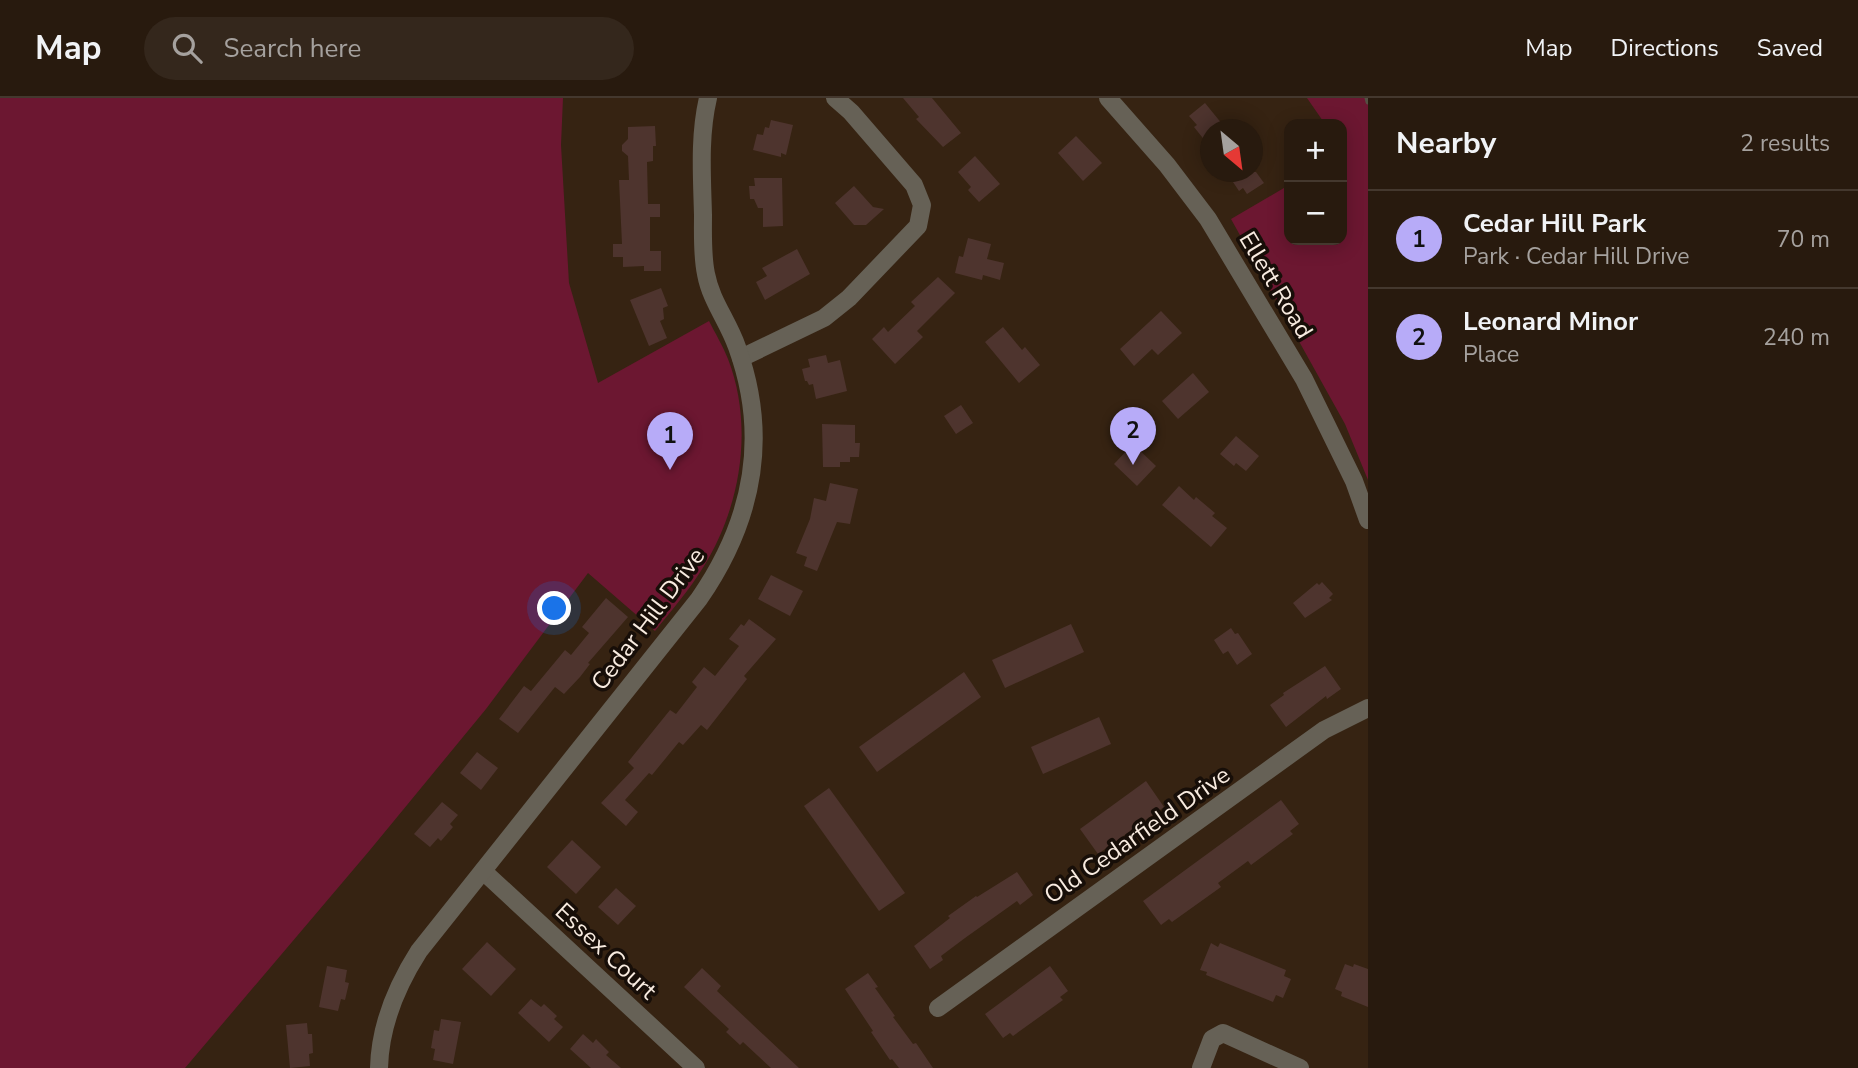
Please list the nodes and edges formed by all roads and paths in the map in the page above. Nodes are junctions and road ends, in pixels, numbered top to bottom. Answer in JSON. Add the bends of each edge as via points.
{"nodes":[{"id":1,"x":708,"y":98,"type":"edge"},
{"id":2,"x":835,"y":98,"type":"edge"},
{"id":3,"x":1108,"y":98,"type":"edge"},
{"id":4,"x":741,"y":358,"type":"junction"},
{"id":5,"x":1368,"y":520,"type":"edge"},
{"id":6,"x":1368,"y":708,"type":"edge"},
{"id":7,"x":483,"y":871,"type":"junction"},
{"id":8,"x":938,"y":1008,"type":"dead end"},
{"id":9,"x":379,"y":1068,"type":"edge"},
{"id":10,"x":696,"y":1068,"type":"edge"},
{"id":11,"x":1201,"y":1068,"type":"edge"},
{"id":12,"x":1300,"y":1068,"type":"edge"}],
"edges":[{"from":1,"to":4,"type":"street","name":"Cedar Hill Drive","via":[[701,151],[705,273]]},
{"from":2,"to":4,"type":"street","via":[[914,185],[922,215],[918,226],[824,318]]},
{"from":3,"to":5,"type":"street","name":"Ellett Road","via":[[1167,165],[1214,231],[1304,379]]},
{"from":4,"to":7,"type":"street","name":"Cedar Hill Drive","via":[[752,402],[754,457],[746,501],[718,572]]},
{"from":6,"to":8,"type":"street","name":"Old Cedarfield Drive","via":[[1324,730]]},
{"from":7,"to":9,"type":"street","name":"Cedar Hill Drive","via":[[424,944],[401,982],[383,1031]]},
{"from":7,"to":10,"type":"street","name":"Essex Court"},
{"from":11,"to":12,"type":"street","via":[[1212,1039],[1223,1033]]}]}
